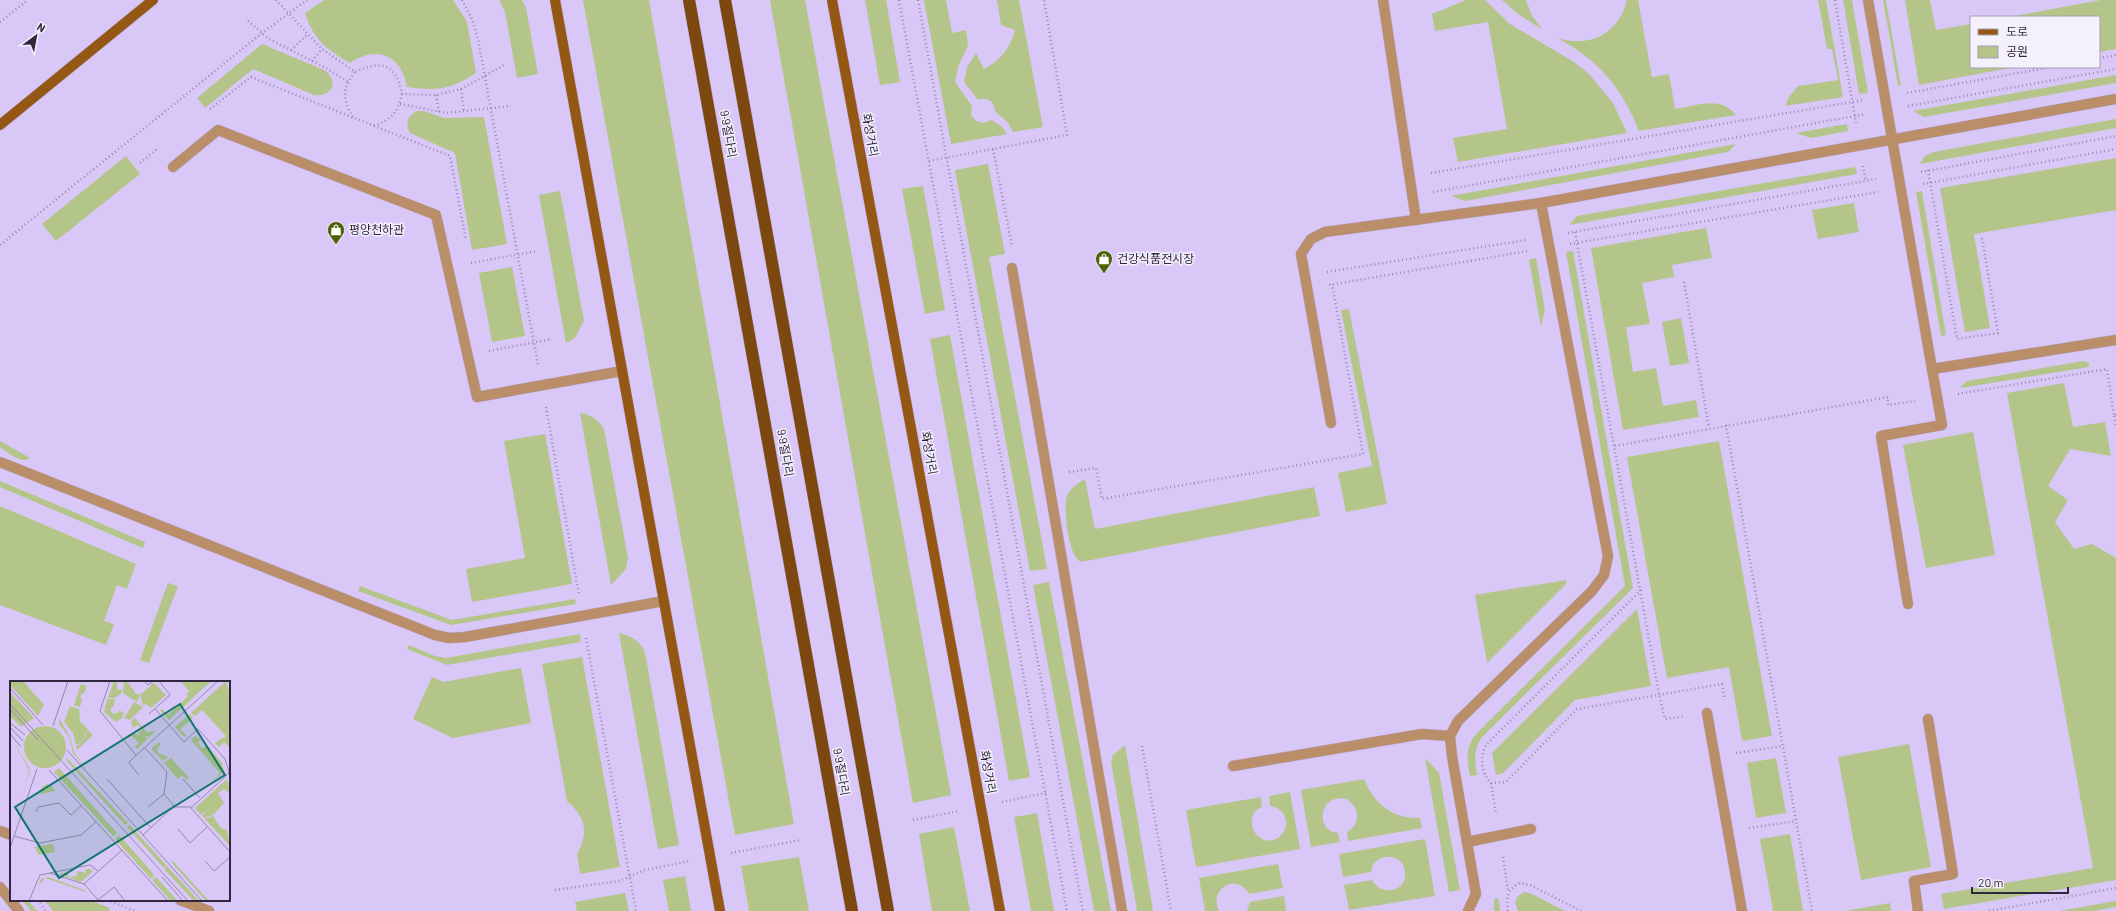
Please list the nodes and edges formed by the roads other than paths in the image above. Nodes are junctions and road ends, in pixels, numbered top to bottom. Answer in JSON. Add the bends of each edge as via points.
{"nodes":[{"id":1,"x":153,"y":0,"type":"edge"},
{"id":2,"x":555,"y":0,"type":"edge"},
{"id":3,"x":689,"y":0,"type":"edge"},
{"id":4,"x":725,"y":0,"type":"edge"},
{"id":5,"x":832,"y":0,"type":"edge"},
{"id":6,"x":1383,"y":0,"type":"edge"},
{"id":7,"x":1868,"y":0,"type":"edge"},
{"id":8,"x":2116,"y":99,"type":"edge"},
{"id":9,"x":2,"y":120,"type":"edge"},
{"id":10,"x":1893,"y":139,"type":"junction"},
{"id":11,"x":173,"y":167,"type":"dead end"},
{"id":12,"x":1541,"y":203,"type":"junction"},
{"id":13,"x":1416,"y":220,"type":"junction"},
{"id":14,"x":1012,"y":268,"type":"road end"},
{"id":15,"x":2116,"y":340,"type":"edge"},
{"id":16,"x":1932,"y":369,"type":"junction"},
{"id":17,"x":622,"y":371,"type":"junction"},
{"id":18,"x":1331,"y":423,"type":"dead end"},
{"id":19,"x":0,"y":462,"type":"edge"},
{"id":20,"x":664,"y":601,"type":"junction"},
{"id":21,"x":1908,"y":604,"type":"dead end"},
{"id":22,"x":1707,"y":713,"type":"road end"},
{"id":23,"x":1928,"y":719,"type":"dead end"},
{"id":24,"x":1450,"y":736,"type":"junction"},
{"id":25,"x":1233,"y":766,"type":"dead end"},
{"id":26,"x":1531,"y":829,"type":"dead end"},
{"id":27,"x":0,"y":831,"type":"edge"},
{"id":28,"x":10,"y":835,"type":"edge"},
{"id":29,"x":1467,"y":842,"type":"junction"},
{"id":30,"x":0,"y":887,"type":"edge"},
{"id":31,"x":10,"y":900,"type":"edge"},
{"id":32,"x":11,"y":901,"type":"edge"},
{"id":33,"x":183,"y":901,"type":"edge"},
{"id":34,"x":19,"y":911,"type":"edge"},
{"id":35,"x":209,"y":911,"type":"edge"},
{"id":36,"x":720,"y":911,"type":"edge"},
{"id":37,"x":852,"y":911,"type":"edge"},
{"id":38,"x":888,"y":911,"type":"edge"},
{"id":39,"x":1000,"y":911,"type":"edge"},
{"id":40,"x":1122,"y":911,"type":"edge"},
{"id":41,"x":1468,"y":911,"type":"edge"},
{"id":42,"x":1742,"y":911,"type":"edge"},
{"id":43,"x":1918,"y":911,"type":"edge"}],
"edges":[{"from":1,"to":9,"type":"main road"},
{"from":2,"to":17,"type":"main road"},
{"from":3,"to":37,"type":"highway","name":"9·9절다리","bridge":true},
{"from":4,"to":38,"type":"highway","name":"9·9절다리","bridge":true},
{"from":5,"to":39,"type":"main road","name":"화성거리"},
{"from":6,"to":13,"type":"street"},
{"from":7,"to":10,"type":"street"},
{"from":8,"to":10,"type":"street"},
{"from":10,"to":12,"type":"street"},
{"from":10,"to":16,"type":"street"},
{"from":11,"to":17,"type":"street","via":[[218,130],[436,215],[477,397]]},
{"from":12,"to":13,"type":"street"},
{"from":12,"to":24,"type":"street","via":[[1608,556],[1604,575],[1592,591],[1458,721]]},
{"from":13,"to":18,"type":"street","via":[[1324,232],[1311,239],[1301,254]]},
{"from":14,"to":40,"type":"street"},
{"from":15,"to":16,"type":"street"},
{"from":16,"to":21,"type":"street","via":[[1942,425],[1881,436]]},
{"from":17,"to":20,"type":"main road"},
{"from":19,"to":20,"type":"street","via":[[435,635],[449,638]]},
{"from":20,"to":36,"type":"main road"},
{"from":22,"to":42,"type":"street"},
{"from":23,"to":43,"type":"street","via":[[1953,874],[1914,881]]},
{"from":24,"to":25,"type":"street","via":[[1422,734]]},
{"from":24,"to":29,"type":"street"},
{"from":26,"to":29,"type":"street"},
{"from":27,"to":28,"type":"street"},
{"from":29,"to":41,"type":"street","via":[[1476,894]]},
{"from":30,"to":31,"type":"street"},
{"from":32,"to":34,"type":"street"},
{"from":33,"to":35,"type":"street"}]}
